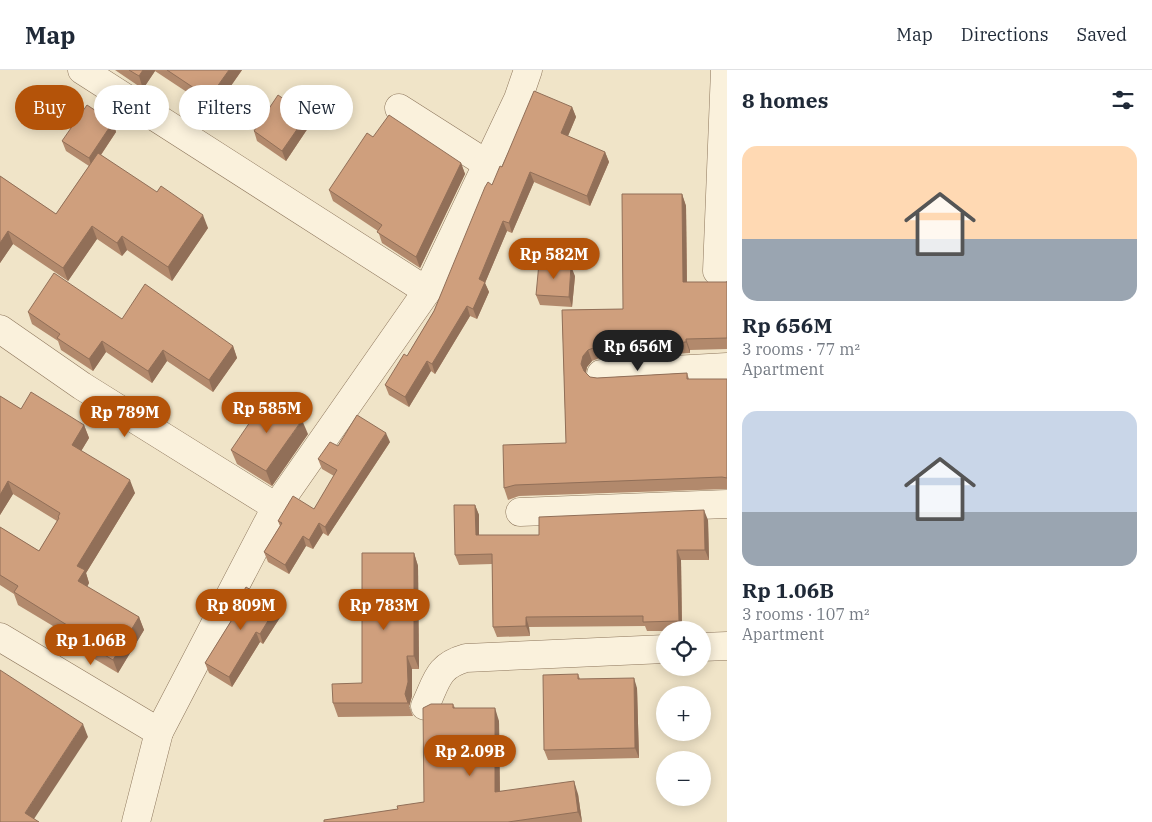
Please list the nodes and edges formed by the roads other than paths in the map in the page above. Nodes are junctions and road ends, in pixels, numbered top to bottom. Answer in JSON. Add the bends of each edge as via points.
{"nodes":[{"id":1,"x":82,"y":70,"type":"edge"},
{"id":2,"x":528,"y":70,"type":"edge"},
{"id":3,"x":725,"y":70,"type":"edge"},
{"id":4,"x":400,"y":108,"type":"dead end"},
{"id":5,"x":487,"y":164,"type":"junction"},
{"id":6,"x":716,"y":271,"type":"dead end"},
{"id":7,"x":427,"y":291,"type":"junction"},
{"id":8,"x":0,"y":329,"type":"edge"},
{"id":9,"x":727,"y":367,"type":"edge"},
{"id":10,"x":602,"y":374,"type":"dead end"},
{"id":11,"x":727,"y":504,"type":"edge"},
{"id":12,"x":276,"y":507,"type":"junction"},
{"id":13,"x":520,"y":512,"type":"dead end"},
{"id":14,"x":0,"y":637,"type":"edge"},
{"id":15,"x":727,"y":646,"type":"edge"},
{"id":16,"x":711,"y":647,"type":"edge"},
{"id":17,"x":656,"y":649,"type":"edge"},
{"id":18,"x":425,"y":706,"type":"edge"},
{"id":19,"x":159,"y":732,"type":"junction"},
{"id":20,"x":136,"y":822,"type":"edge"}],
"edges":[{"from":1,"to":7,"type":"street"},
{"from":2,"to":5,"type":"street","via":[[518,100]]},
{"from":3,"to":6,"type":"street"},
{"from":4,"to":5,"type":"street"},
{"from":5,"to":7,"type":"street"},
{"from":7,"to":12,"type":"street"},
{"from":8,"to":12,"type":"street","via":[[82,386]]},
{"from":9,"to":10,"type":"street"},
{"from":11,"to":13,"type":"street"},
{"from":12,"to":19,"type":"street"},
{"from":14,"to":19,"type":"street"},
{"from":15,"to":16,"type":"street"},
{"from":17,"to":18,"type":"street","via":[[466,658],[451,662],[443,669]]},
{"from":19,"to":20,"type":"street"}]}
